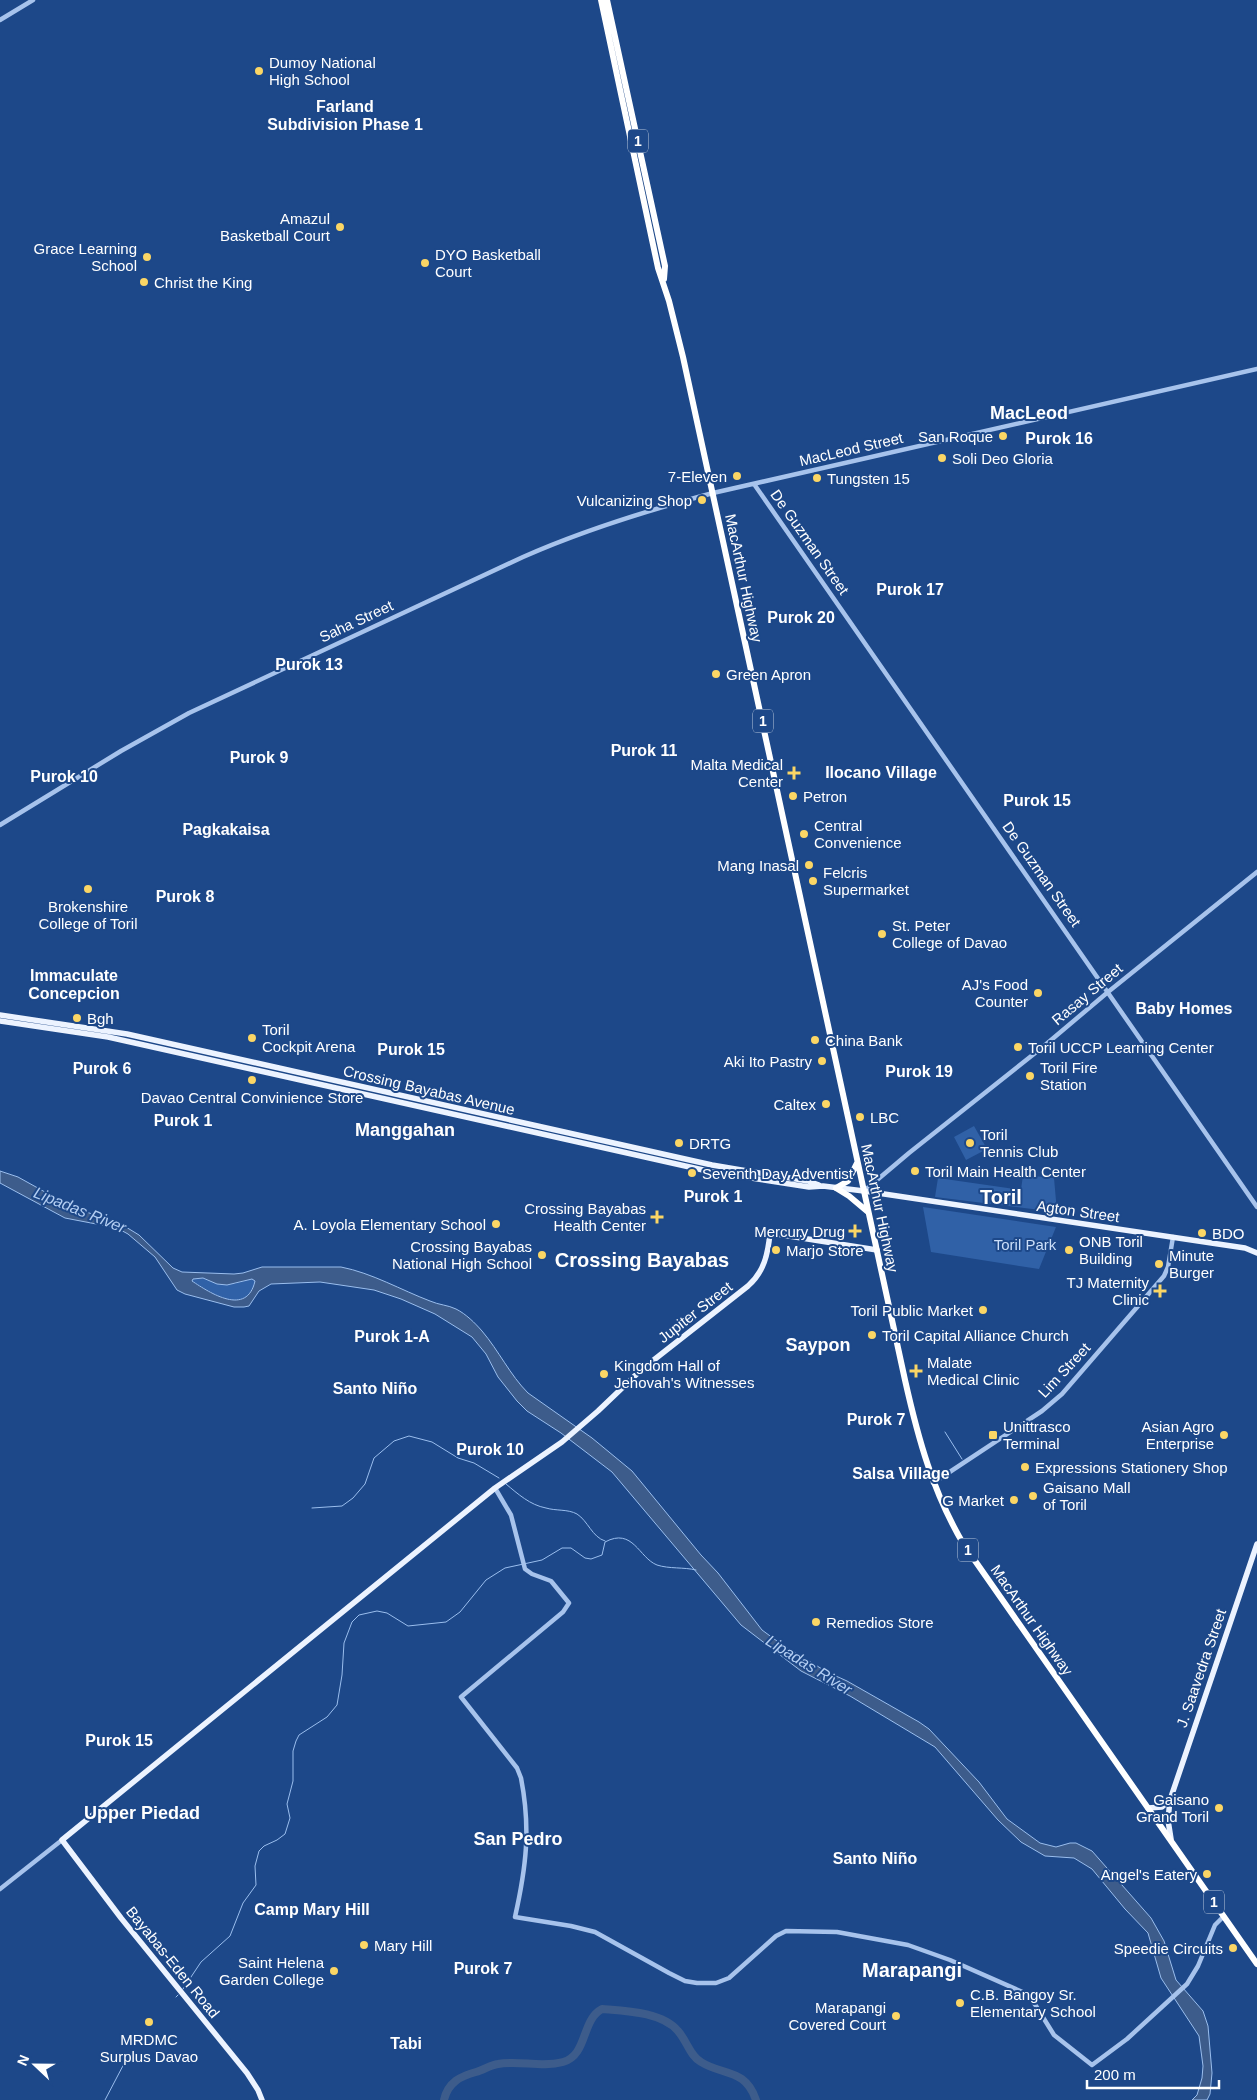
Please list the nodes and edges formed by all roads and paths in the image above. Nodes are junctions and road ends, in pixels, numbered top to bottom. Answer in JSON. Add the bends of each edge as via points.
{"nodes":[{"id":1,"x":33,"y":0,"type":"edge"},
{"id":2,"x":601,"y":0,"type":"edge"},
{"id":3,"x":607,"y":0,"type":"edge"},
{"id":4,"x":0,"y":20,"type":"edge"},
{"id":5,"x":623,"y":87,"type":"junction"},
{"id":6,"x":1257,"y":369,"type":"edge"},
{"id":7,"x":754,"y":484,"type":"junction"},
{"id":8,"x":713,"y":493,"type":"junction"},
{"id":9,"x":0,"y":825,"type":"edge"},
{"id":10,"x":1257,"y":872,"type":"edge"},
{"id":11,"x":1108,"y":992,"type":"junction"},
{"id":12,"x":0,"y":1015,"type":"edge"},
{"id":13,"x":0,"y":1021,"type":"edge"},
{"id":14,"x":858,"y":1162,"type":"junction"},
{"id":15,"x":873,"y":1183,"type":"junction"},
{"id":16,"x":823,"y":1186,"type":"junction"},
{"id":17,"x":836,"y":1188,"type":"junction"},
{"id":18,"x":864,"y":1191,"type":"junction"},
{"id":19,"x":877,"y":1193,"type":"junction"},
{"id":20,"x":1257,"y":1207,"type":"edge"},
{"id":21,"x":868,"y":1212,"type":"junction"},
{"id":22,"x":1173,"y":1237,"type":"junction"},
{"id":23,"x":877,"y":1250,"type":"junction"},
{"id":24,"x":1257,"y":1253,"type":"edge"},
{"id":25,"x":933,"y":1483,"type":"junction"},
{"id":26,"x":495,"y":1488,"type":"junction"},
{"id":27,"x":1257,"y":1544,"type":"edge"},
{"id":28,"x":1170,"y":1800,"type":"junction"},
{"id":29,"x":1148,"y":1808,"type":"junction"},
{"id":30,"x":62,"y":1840,"type":"junction"},
{"id":31,"x":1171,"y":1840,"type":"junction"},
{"id":32,"x":0,"y":1889,"type":"edge"},
{"id":33,"x":1224,"y":1916,"type":"junction"},
{"id":34,"x":1257,"y":1964,"type":"edge"},
{"id":35,"x":262,"y":2100,"type":"edge"}],
"edges":[{"from":1,"to":4,"type":"street"},
{"from":2,"to":5,"type":"highway","name":"MacArthur Highway","number":"1"},
{"from":3,"to":5,"type":"highway","name":"MacArthur Highway","number":"1"},
{"from":5,"to":8,"type":"highway","name":"MacArthur Highway","number":"1","via":[[658,268],[683,356]]},
{"from":6,"to":7,"type":"street","name":"MacLeod Street"},
{"from":7,"to":8,"type":"street","name":"MacLeod Street"},
{"from":7,"to":11,"type":"street","name":"De Guzman Street"},
{"from":8,"to":9,"type":"street","name":"Saha Street","via":[[539,550],[231,693],[158,730]]},
{"from":8,"to":14,"type":"highway","name":"MacArthur Highway","number":"1"},
{"from":10,"to":11,"type":"street","name":"Rasay Street"},
{"from":11,"to":15,"type":"street","name":"Rasay Street"},
{"from":11,"to":20,"type":"street","name":"De Guzman Street"},
{"from":12,"to":16,"type":"main road","name":"Crossing Bayabas Avenue","via":[[127,1034],[712,1165]]},
{"from":13,"to":16,"type":"main road","name":"Crossing Bayabas Avenue","via":[[108,1038],[712,1172],[809,1187]]},
{"from":14,"to":17,"type":"highway","via":[[848,1181]]},
{"from":14,"to":18,"type":"highway","name":"MacArthur Highway","number":"1"},
{"from":15,"to":18,"type":"street","name":"Rasay Street"},
{"from":15,"to":19,"type":"main road","via":[[872,1189]]},
{"from":16,"to":17,"type":"main road","name":"Crossing Bayabas Avenue"},
{"from":17,"to":18,"type":"main road","name":"Crossing Bayabas Avenue"},
{"from":17,"to":21,"type":"highway"},
{"from":18,"to":19,"type":"main road","name":"Agton Street"},
{"from":18,"to":21,"type":"highway","name":"MacArthur Highway","number":"1"},
{"from":19,"to":22,"type":"main road","name":"Agton Street"},
{"from":21,"to":23,"type":"highway","name":"MacArthur Highway","number":"1"},
{"from":22,"to":24,"type":"main road","name":"Agton Street","via":[[1239,1247]]},
{"from":22,"to":25,"type":"street","name":"Lim Street","via":[[1164,1276],[1062,1394],[1042,1411]]},
{"from":23,"to":25,"type":"highway","name":"MacArthur Highway","number":"1","via":[[915,1424]]},
{"from":23,"to":26,"type":"main road","name":"Jupiter Street","via":[[770,1233],[764,1264],[753,1282],[642,1370],[562,1442]]},
{"from":25,"to":29,"type":"highway","name":"MacArthur Highway","number":"1","via":[[964,1545]]},
{"from":26,"to":30,"type":"main road","name":"Jupiter Street"},
{"from":26,"to":33,"type":"street","via":[[511,1514],[524,1564],[530,1573],[551,1581],[569,1603],[563,1612],[461,1697],[517,1768],[521,1778],[527,1847],[515,1917],[595,1932],[669,1973],[697,1983],[716,1983],[729,1978],[776,1936],[786,1931],[837,1932],[908,1945],[1024,1992],[1054,2035],[1092,2065],[1127,2039],[1184,1988],[1194,1974],[1215,1925]]},
{"from":27,"to":28,"type":"main road","name":"J. Saavedra Street"},
{"from":28,"to":29,"type":"main road","via":[[1160,1808]]},
{"from":28,"to":31,"type":"main road","name":"J. Saavedra Street"},
{"from":29,"to":31,"type":"highway","name":"MacArthur Highway","number":"1"},
{"from":30,"to":32,"type":"street"},
{"from":30,"to":35,"type":"main road","name":"Bayabas-Eden Road","via":[[247,2073]]},
{"from":31,"to":33,"type":"highway","name":"MacArthur Highway","number":"1"},
{"from":33,"to":34,"type":"highway","name":"MacArthur Highway","number":"1"}]}
